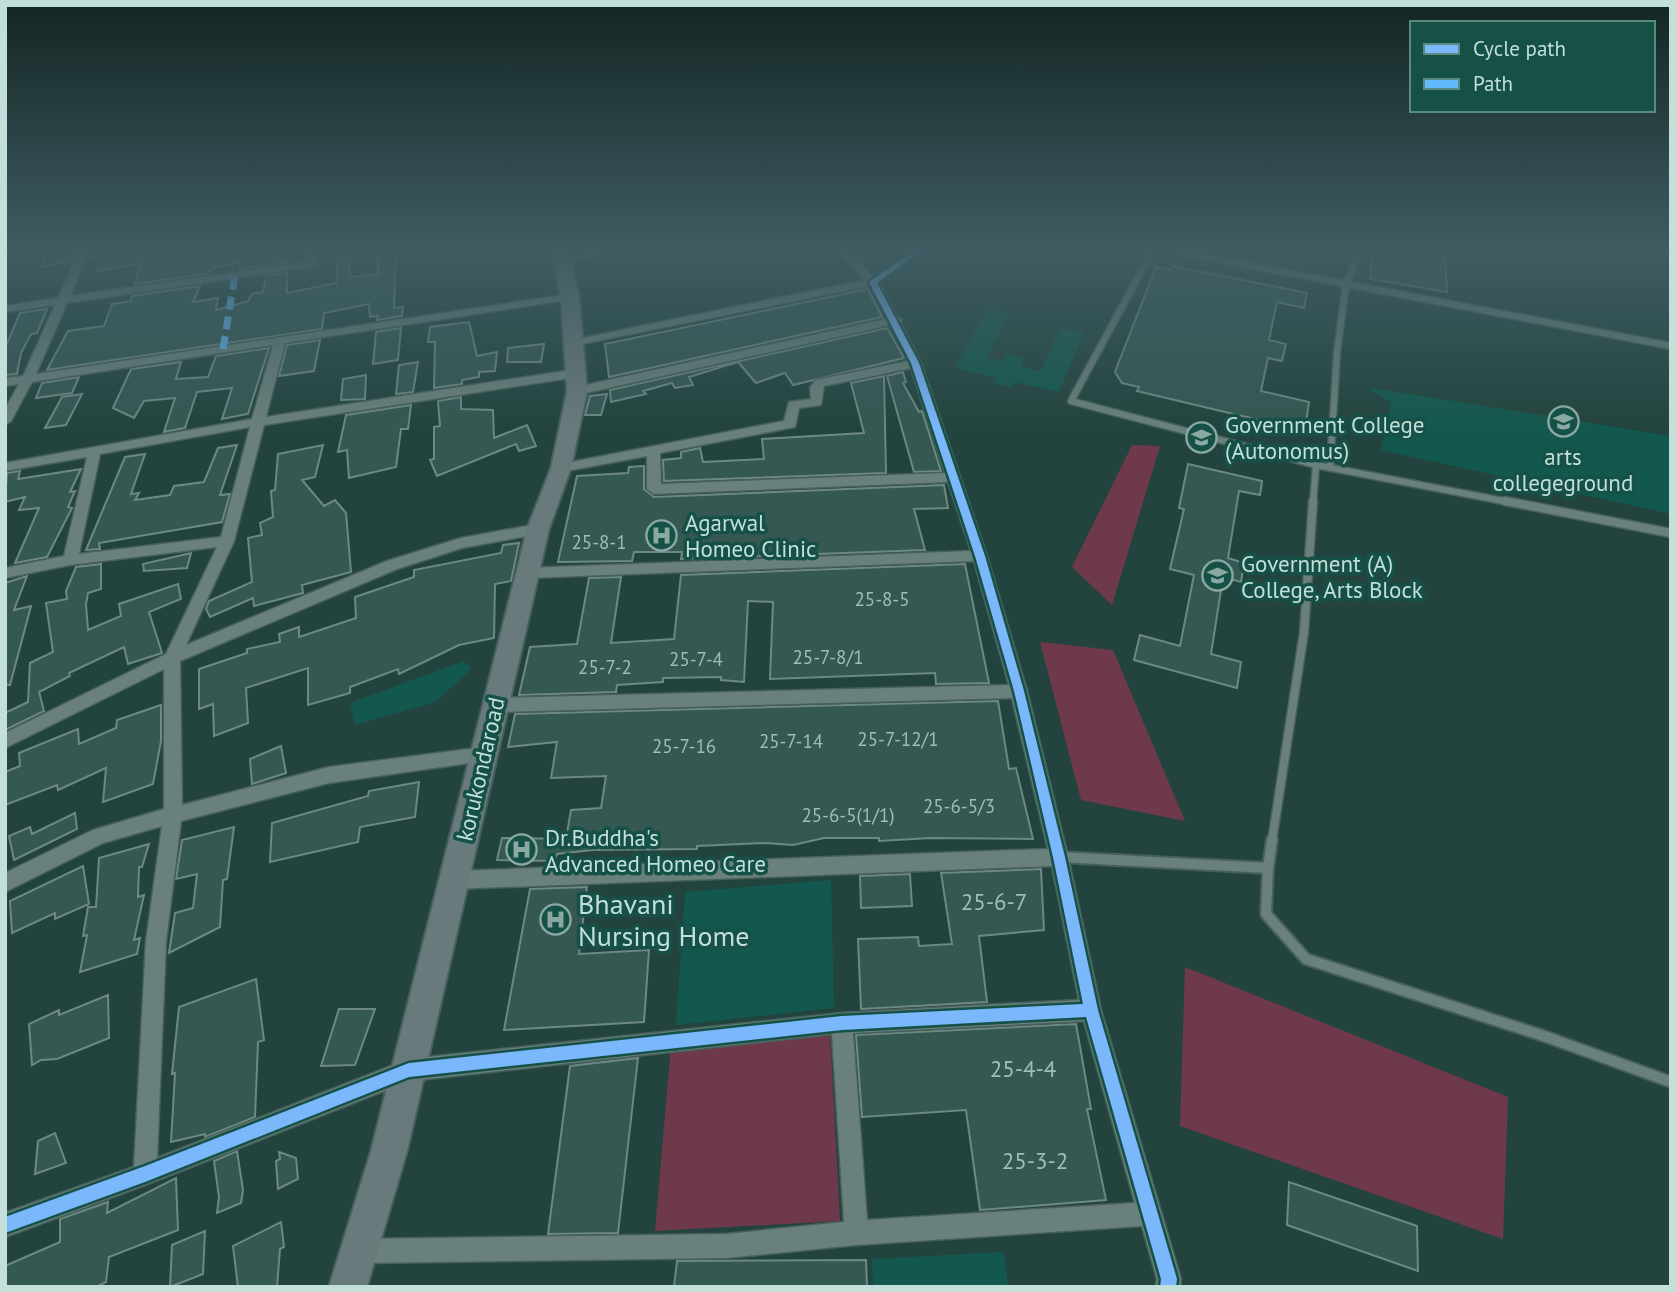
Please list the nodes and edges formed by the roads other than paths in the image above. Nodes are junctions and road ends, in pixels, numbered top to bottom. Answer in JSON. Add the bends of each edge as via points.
{"nodes":[{"id":1,"x":59,"y":308,"type":"edge"},
{"id":2,"x":494,"y":308,"type":"edge"},
{"id":3,"x":570,"y":308,"type":"edge"},
{"id":4,"x":743,"y":308,"type":"edge"},
{"id":5,"x":889,"y":308,"type":"edge"},
{"id":6,"x":1123,"y":308,"type":"edge"},
{"id":7,"x":1343,"y":308,"type":"edge"},
{"id":8,"x":1473,"y":308,"type":"edge"},
{"id":9,"x":896,"y":320,"type":"junction"},
{"id":10,"x":280,"y":340,"type":"junction"},
{"id":11,"x":572,"y":343,"type":"junction"},
{"id":12,"x":1671,"y":346,"type":"edge"},
{"id":13,"x":915,"y":363,"type":"junction"},
{"id":14,"x":28,"y":378,"type":"junction"},
{"id":15,"x":5,"y":382,"type":"edge"},
{"id":16,"x":577,"y":382,"type":"junction"},
{"id":17,"x":5,"y":421,"type":"edge"},
{"id":18,"x":258,"y":422,"type":"junction"},
{"id":19,"x":95,"y":449,"type":"junction"},
{"id":20,"x":653,"y":450,"type":"junction"},
{"id":21,"x":1316,"y":466,"type":"junction"},
{"id":22,"x":5,"y":467,"type":"edge"},
{"id":23,"x":561,"y":468,"type":"junction"},
{"id":24,"x":1330,"y":468,"type":"junction"},
{"id":25,"x":953,"y":477,"type":"junction"},
{"id":26,"x":538,"y":529,"type":"junction"},
{"id":27,"x":1671,"y":533,"type":"edge"},
{"id":28,"x":227,"y":541,"type":"junction"},
{"id":29,"x":980,"y":556,"type":"junction"},
{"id":30,"x":69,"y":560,"type":"junction"},
{"id":31,"x":5,"y":573,"type":"edge"},
{"id":32,"x":527,"y":573,"type":"junction"},
{"id":33,"x":172,"y":658,"type":"junction"},
{"id":34,"x":1019,"y":691,"type":"junction"},
{"id":35,"x":496,"y":705,"type":"junction"},
{"id":36,"x":5,"y":741,"type":"edge"},
{"id":37,"x":484,"y":754,"type":"junction"},
{"id":38,"x":173,"y":815,"type":"junction"},
{"id":39,"x":1059,"y":857,"type":"junction"},
{"id":40,"x":1268,"y":867,"type":"junction"},
{"id":41,"x":454,"y":880,"type":"junction"},
{"id":42,"x":5,"y":883,"type":"edge"},
{"id":43,"x":1091,"y":1010,"type":"junction"},
{"id":44,"x":842,"y":1023,"type":"junction"},
{"id":45,"x":409,"y":1070,"type":"junction"},
{"id":46,"x":1671,"y":1082,"type":"edge"},
{"id":47,"x":145,"y":1174,"type":"junction"},
{"id":48,"x":1150,"y":1214,"type":"junction"},
{"id":49,"x":5,"y":1224,"type":"edge"},
{"id":50,"x":856,"y":1233,"type":"junction"},
{"id":51,"x":359,"y":1251,"type":"junction"},
{"id":52,"x":348,"y":1287,"type":"edge"},
{"id":53,"x":1168,"y":1287,"type":"edge"}],
"edges":[{"from":1,"to":14,"type":"street"},
{"from":2,"to":10,"type":"street"},
{"from":3,"to":11,"type":"main road","name":"korukondaroad"},
{"from":4,"to":11,"type":"street"},
{"from":5,"to":9,"type":"street"},
{"from":6,"to":21,"type":"lane","via":[[1071,401]]},
{"from":7,"to":24,"type":"lane"},
{"from":8,"to":12,"type":"lane"},
{"from":9,"to":13,"type":"street"},
{"from":9,"to":16,"type":"street"},
{"from":10,"to":14,"type":"street"},
{"from":10,"to":18,"type":"street"},
{"from":11,"to":16,"type":"main road","name":"korukondaroad"},
{"from":13,"to":20,"type":"street","via":[[820,383],[817,402],[793,405],[790,424]]},
{"from":13,"to":25,"type":"street"},
{"from":14,"to":15,"type":"street"},
{"from":14,"to":17,"type":"street"},
{"from":16,"to":18,"type":"street"},
{"from":16,"to":23,"type":"main road","name":"korukondaroad"},
{"from":18,"to":19,"type":"street"},
{"from":18,"to":28,"type":"street"},
{"from":19,"to":22,"type":"street"},
{"from":19,"to":30,"type":"street"},
{"from":20,"to":23,"type":"street"},
{"from":20,"to":25,"type":"street","via":[[654,489]]},
{"from":21,"to":24,"type":"lane"},
{"from":21,"to":40,"type":"lane","via":[[1304,632]]},
{"from":23,"to":26,"type":"main road","name":"korukondaroad"},
{"from":24,"to":27,"type":"lane"},
{"from":25,"to":29,"type":"street"},
{"from":26,"to":32,"type":"main road","name":"korukondaroad"},
{"from":26,"to":33,"type":"street","via":[[461,543],[392,565]]},
{"from":28,"to":30,"type":"street"},
{"from":28,"to":33,"type":"street"},
{"from":29,"to":32,"type":"street"},
{"from":29,"to":34,"type":"street"},
{"from":30,"to":31,"type":"street"},
{"from":32,"to":35,"type":"main road","name":"korukondaroad"},
{"from":33,"to":36,"type":"street"},
{"from":33,"to":38,"type":"street"},
{"from":34,"to":35,"type":"street"},
{"from":34,"to":39,"type":"street"},
{"from":35,"to":37,"type":"main road","name":"korukondaroad"},
{"from":37,"to":38,"type":"street","via":[[329,775]]},
{"from":37,"to":41,"type":"main road","name":"korukondaroad"},
{"from":38,"to":42,"type":"street","via":[[99,836]]},
{"from":38,"to":47,"type":"street","via":[[156,941]]},
{"from":39,"to":40,"type":"lane"},
{"from":39,"to":41,"type":"street"},
{"from":39,"to":43,"type":"street"},
{"from":40,"to":46,"type":"lane","via":[[1266,914],[1306,959]]},
{"from":41,"to":45,"type":"main road","name":"korukondaroad"},
{"from":43,"to":44,"type":"street"},
{"from":43,"to":48,"type":"street"},
{"from":44,"to":45,"type":"street"},
{"from":44,"to":50,"type":"street"},
{"from":45,"to":47,"type":"street"},
{"from":45,"to":51,"type":"main road","name":"korukondaroad"},
{"from":47,"to":49,"type":"street"},
{"from":48,"to":50,"type":"street"},
{"from":48,"to":53,"type":"street"},
{"from":50,"to":51,"type":"street","via":[[726,1246]]},
{"from":51,"to":52,"type":"main road","name":"korukondaroad"}]}
